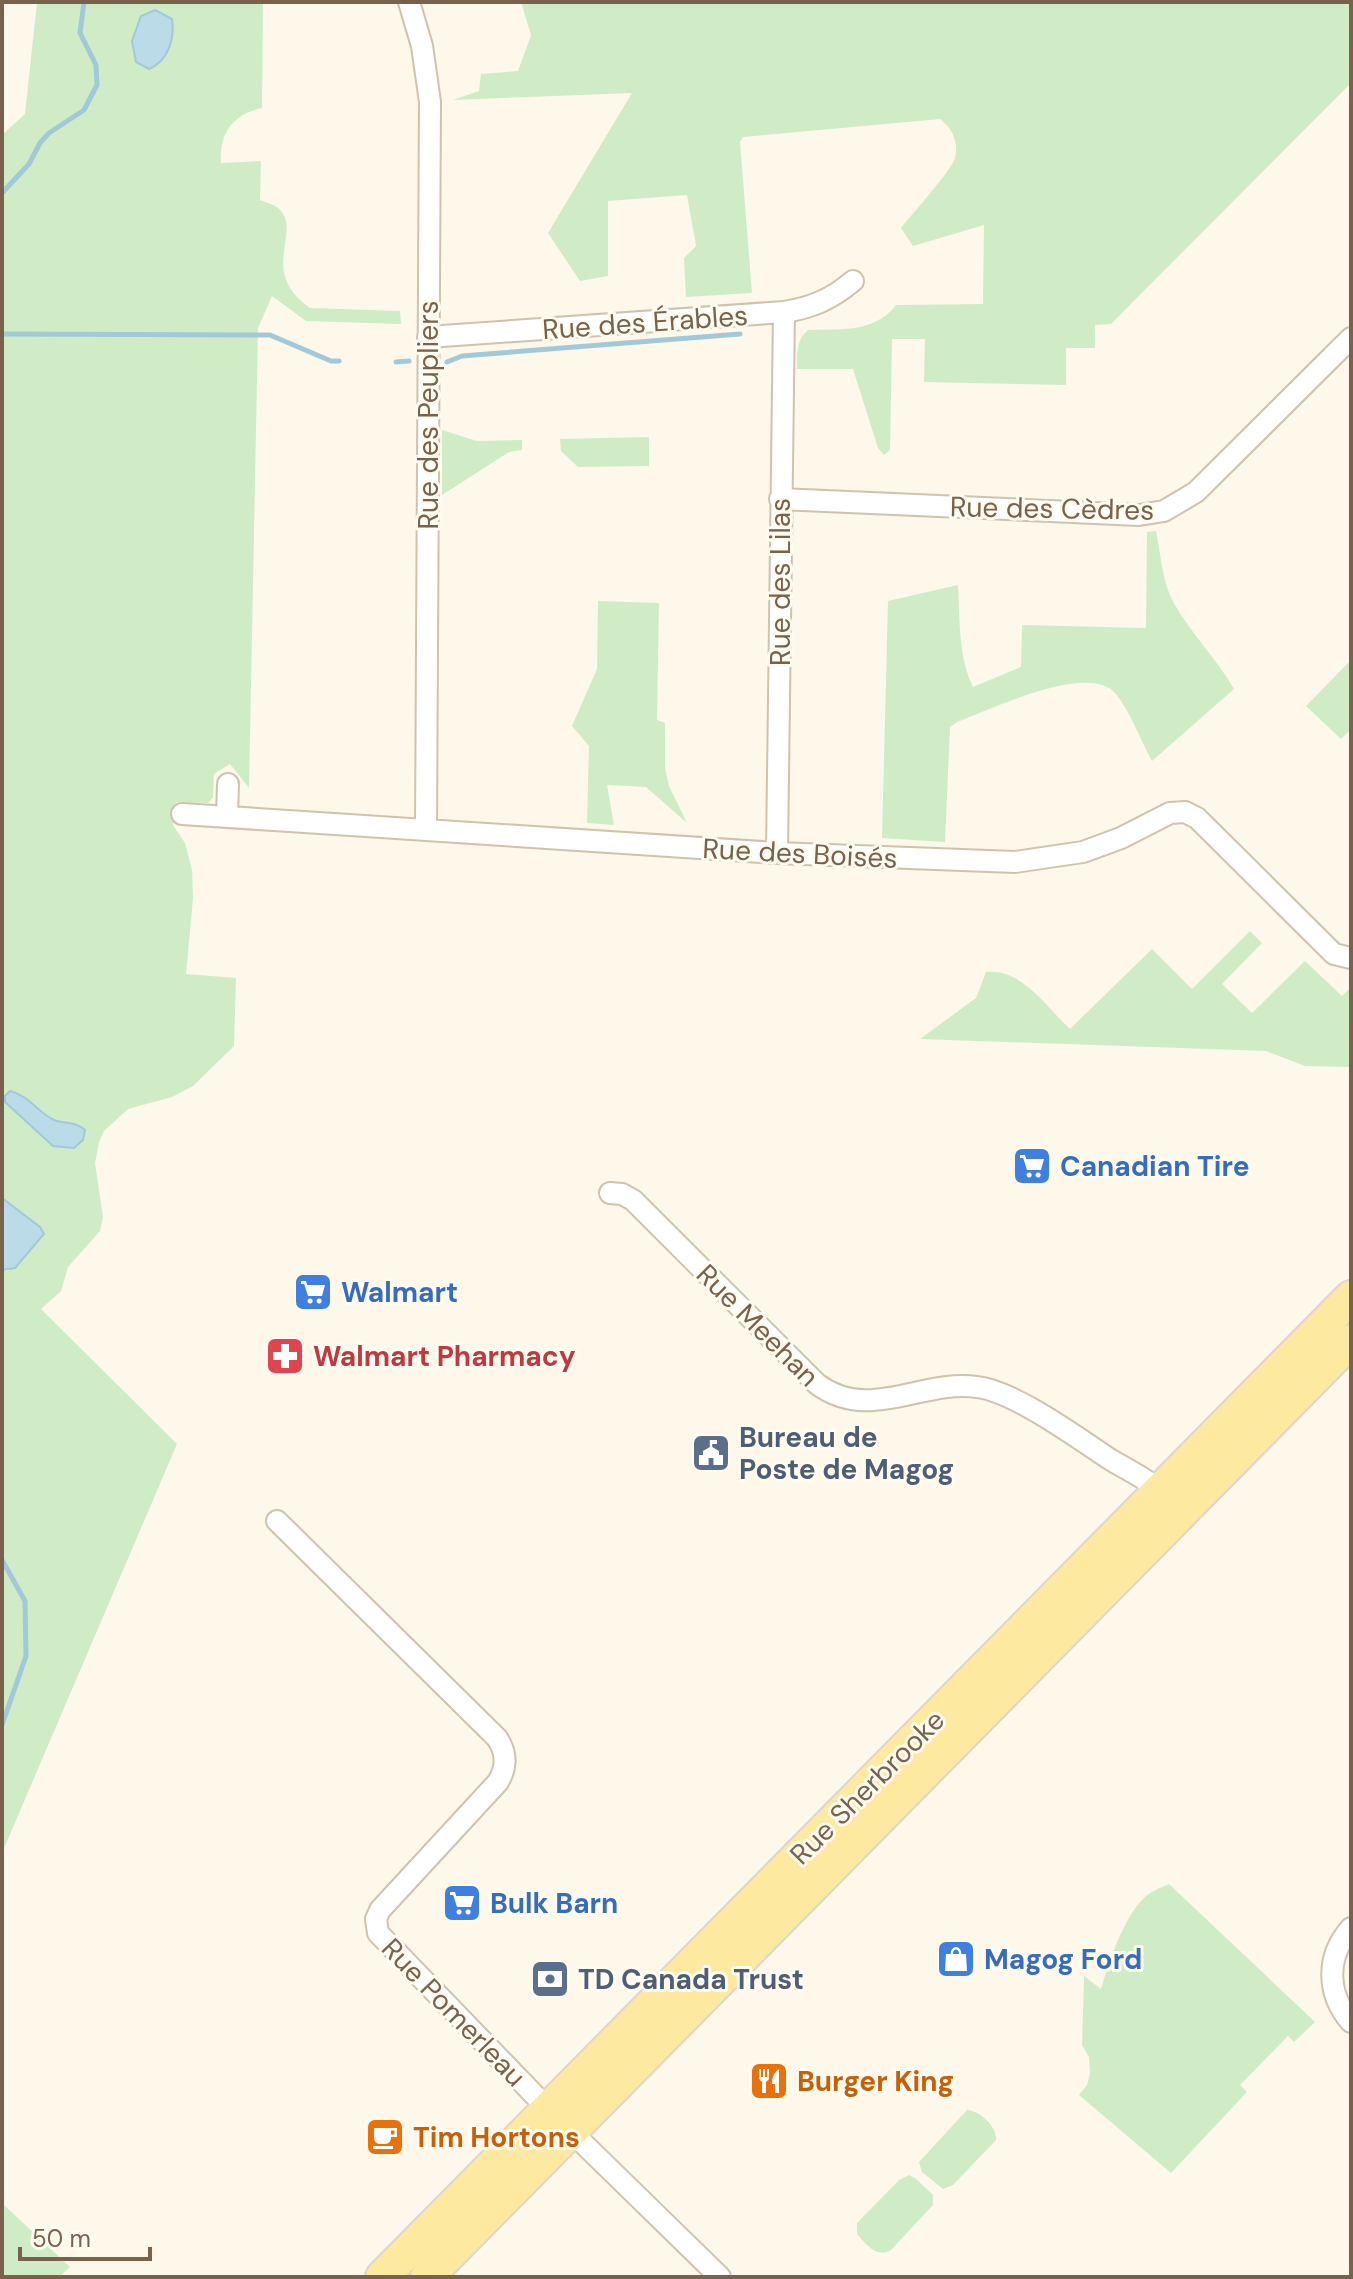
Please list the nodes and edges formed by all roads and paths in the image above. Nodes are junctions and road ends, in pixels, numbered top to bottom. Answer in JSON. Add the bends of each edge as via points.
{"nodes":[{"id":1,"x":409,"y":2,"type":"edge"},
{"id":2,"x":853,"y":281,"type":"dead end"},
{"id":3,"x":784,"y":312,"type":"junction"},
{"id":4,"x":428,"y":337,"type":"junction"},
{"id":5,"x":1351,"y":338,"type":"edge"},
{"id":6,"x":780,"y":499,"type":"junction"},
{"id":7,"x":228,"y":784,"type":"dead end"},
{"id":8,"x":182,"y":814,"type":"dead end"},
{"id":9,"x":227,"y":817,"type":"junction"},
{"id":10,"x":426,"y":830,"type":"junction"},
{"id":11,"x":777,"y":853,"type":"junction"},
{"id":12,"x":1350,"y":958,"type":"edge"},
{"id":13,"x":610,"y":1193,"type":"dead end"},
{"id":14,"x":1351,"y":1297,"type":"edge"},
{"id":15,"x":1351,"y":1341,"type":"edge"},
{"id":16,"x":1170,"y":1501,"type":"junction"},
{"id":17,"x":277,"y":1521,"type":"dead end"},
{"id":18,"x":1351,"y":1928,"type":"edge"},
{"id":19,"x":1351,"y":2022,"type":"edge"},
{"id":20,"x":560,"y":2120,"type":"junction"},
{"id":21,"x":382,"y":2277,"type":"edge"},
{"id":22,"x":427,"y":2277,"type":"edge"},
{"id":23,"x":720,"y":2277,"type":"edge"}],
"edges":[{"from":1,"to":4,"type":"street","name":"Rue des Peupliers","via":[[430,102]]},
{"from":2,"to":3,"type":"street","name":"Rue des Érables","via":[[812,307]]},
{"from":3,"to":4,"type":"street","name":"Rue des Érables"},
{"from":3,"to":6,"type":"street","name":"Rue des Lilas"},
{"from":4,"to":10,"type":"street","name":"Rue des Peupliers"},
{"from":5,"to":6,"type":"street","name":"Rue des Cèdres","via":[[1196,492],[1164,511],[1139,515]]},
{"from":6,"to":11,"type":"street","name":"Rue des Lilas"},
{"from":7,"to":9,"type":"street"},
{"from":8,"to":9,"type":"street","name":"Rue des Boisés"},
{"from":9,"to":10,"type":"street","name":"Rue des Boisés"},
{"from":10,"to":11,"type":"street","name":"Rue des Boisés"},
{"from":11,"to":12,"type":"street","name":"Rue des Boisés","via":[[1038,861],[1083,852],[1170,813],[1185,812],[1334,954]]},
{"from":13,"to":16,"type":"street","name":"Rue Meehan","via":[[633,1200],[834,1395],[864,1402],[964,1386],[987,1389],[1058,1426]]},
{"from":14,"to":16,"type":"main road","name":"Rue Sherbrooke"},
{"from":15,"to":16,"type":"main road","name":"Rue Sherbrooke"},
{"from":16,"to":20,"type":"main road","name":"Rue Sherbrooke"},
{"from":17,"to":20,"type":"street","name":"Rue Pomerleau","via":[[502,1747],[505,1767],[498,1782],[380,1910],[376,1924],[381,1937]]},
{"from":18,"to":19,"type":"street","via":[[1335,1952],[1331,1974],[1336,1998]]},
{"from":20,"to":21,"type":"main road","name":"Rue Sherbrooke"},
{"from":20,"to":22,"type":"main road","name":"Rue Sherbrooke"},
{"from":20,"to":23,"type":"street","name":"Rue Pomerleau"}]}
